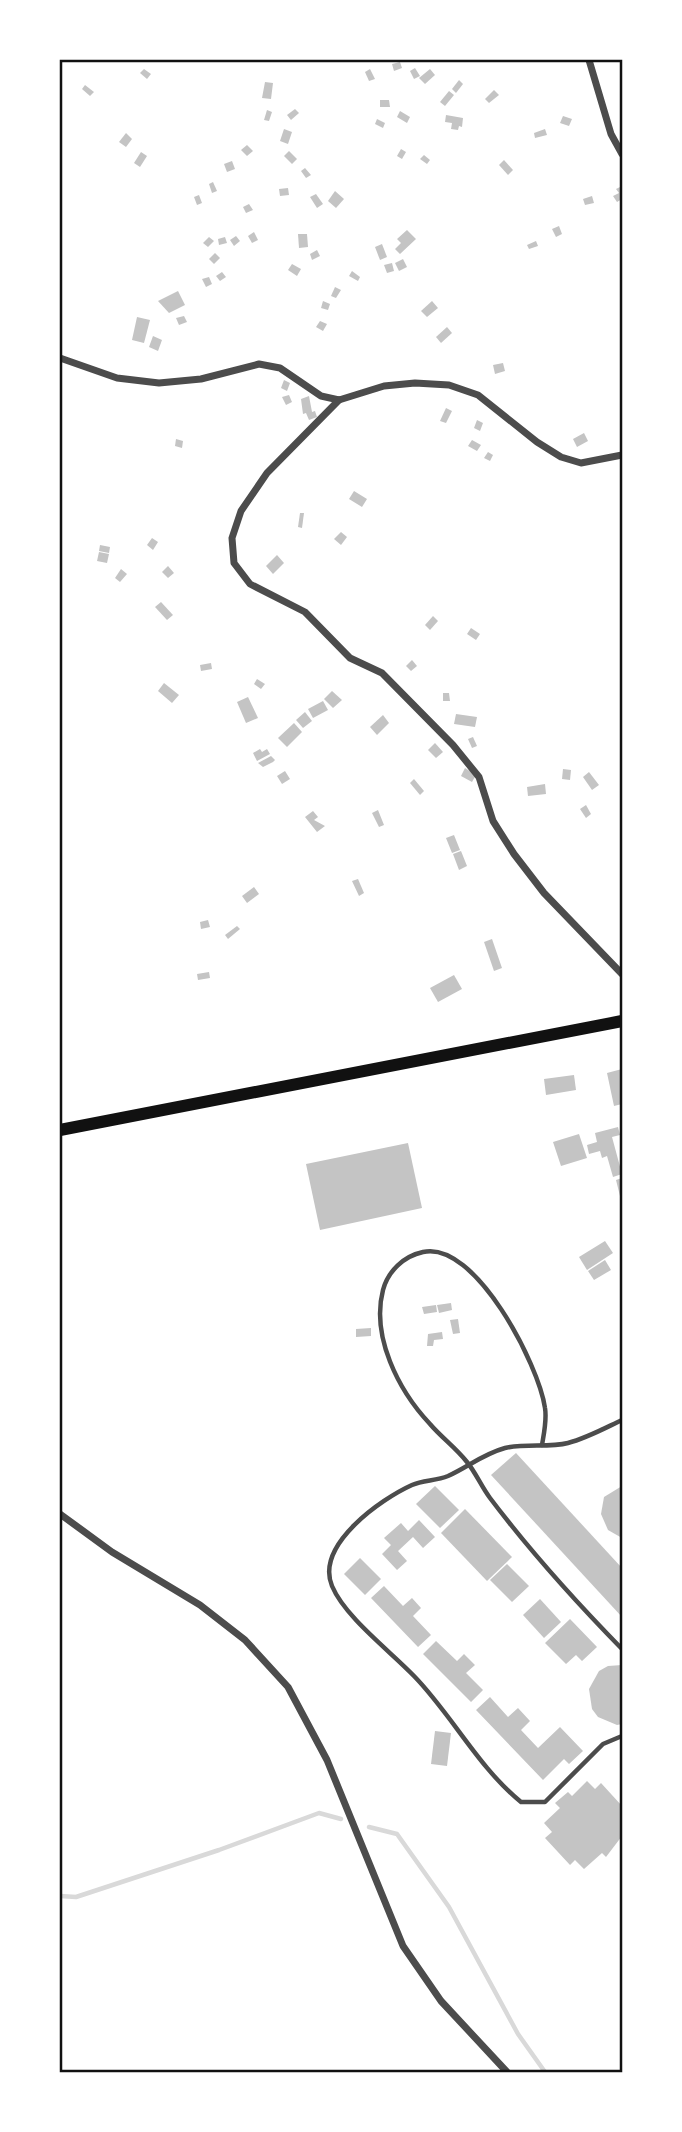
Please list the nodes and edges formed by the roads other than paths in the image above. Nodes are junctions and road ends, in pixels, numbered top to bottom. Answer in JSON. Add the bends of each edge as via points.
{"nodes":[{"id":1,"x":589,"y":60,"type":"edge"},
{"id":2,"x":622,"y":154,"type":"edge"},
{"id":3,"x":60,"y":358,"type":"edge"},
{"id":4,"x":339,"y":400,"type":"junction"},
{"id":5,"x":622,"y":455,"type":"edge"},
{"id":6,"x":622,"y":974,"type":"edge"},
{"id":7,"x":622,"y":1021,"type":"edge"},
{"id":8,"x":60,"y":1130,"type":"edge"},
{"id":9,"x":622,"y":1420,"type":"edge"},
{"id":10,"x":542,"y":1445,"type":"junction"},
{"id":11,"x":468,"y":1463,"type":"junction"},
{"id":12,"x":60,"y":1514,"type":"edge"},
{"id":13,"x":622,"y":1649,"type":"edge"},
{"id":14,"x":622,"y":1736,"type":"edge"},
{"id":15,"x":508,"y":2073,"type":"edge"}],
"edges":[{"from":1,"to":2,"type":"street","via":[[611,134]]},
{"from":3,"to":4,"type":"street","via":[[117,378],[159,383],[201,379],[259,364],[279,368],[321,396]]},
{"from":4,"to":5,"type":"street","via":[[384,386],[449,385],[478,395],[562,457],[581,463]]},
{"from":4,"to":6,"type":"street","via":[[267,473],[241,511],[232,538],[234,563],[250,584],[305,612],[350,658],[382,673],[453,745],[479,777],[493,821],[514,854],[544,893]]},
{"from":7,"to":8,"type":"main road"},
{"from":9,"to":10,"type":"lane","via":[[568,1443]]},
{"from":10,"to":11,"type":"lane","via":[[502,1449]]},
{"from":10,"to":11,"type":"lane","via":[[545,1408],[534,1369],[501,1308],[460,1261],[432,1249],[404,1258],[385,1282],[378,1309],[396,1374],[419,1411]]},
{"from":11,"to":13,"type":"lane","via":[[538,1558]]},
{"from":11,"to":14,"type":"lane","via":[[449,1475],[393,1494],[367,1512],[335,1550],[329,1576],[333,1588],[521,1801],[545,1802],[603,1744]]},
{"from":12,"to":15,"type":"street","via":[[112,1552],[200,1605],[245,1640],[288,1688],[327,1760],[403,1945],[441,2001]]}]}
